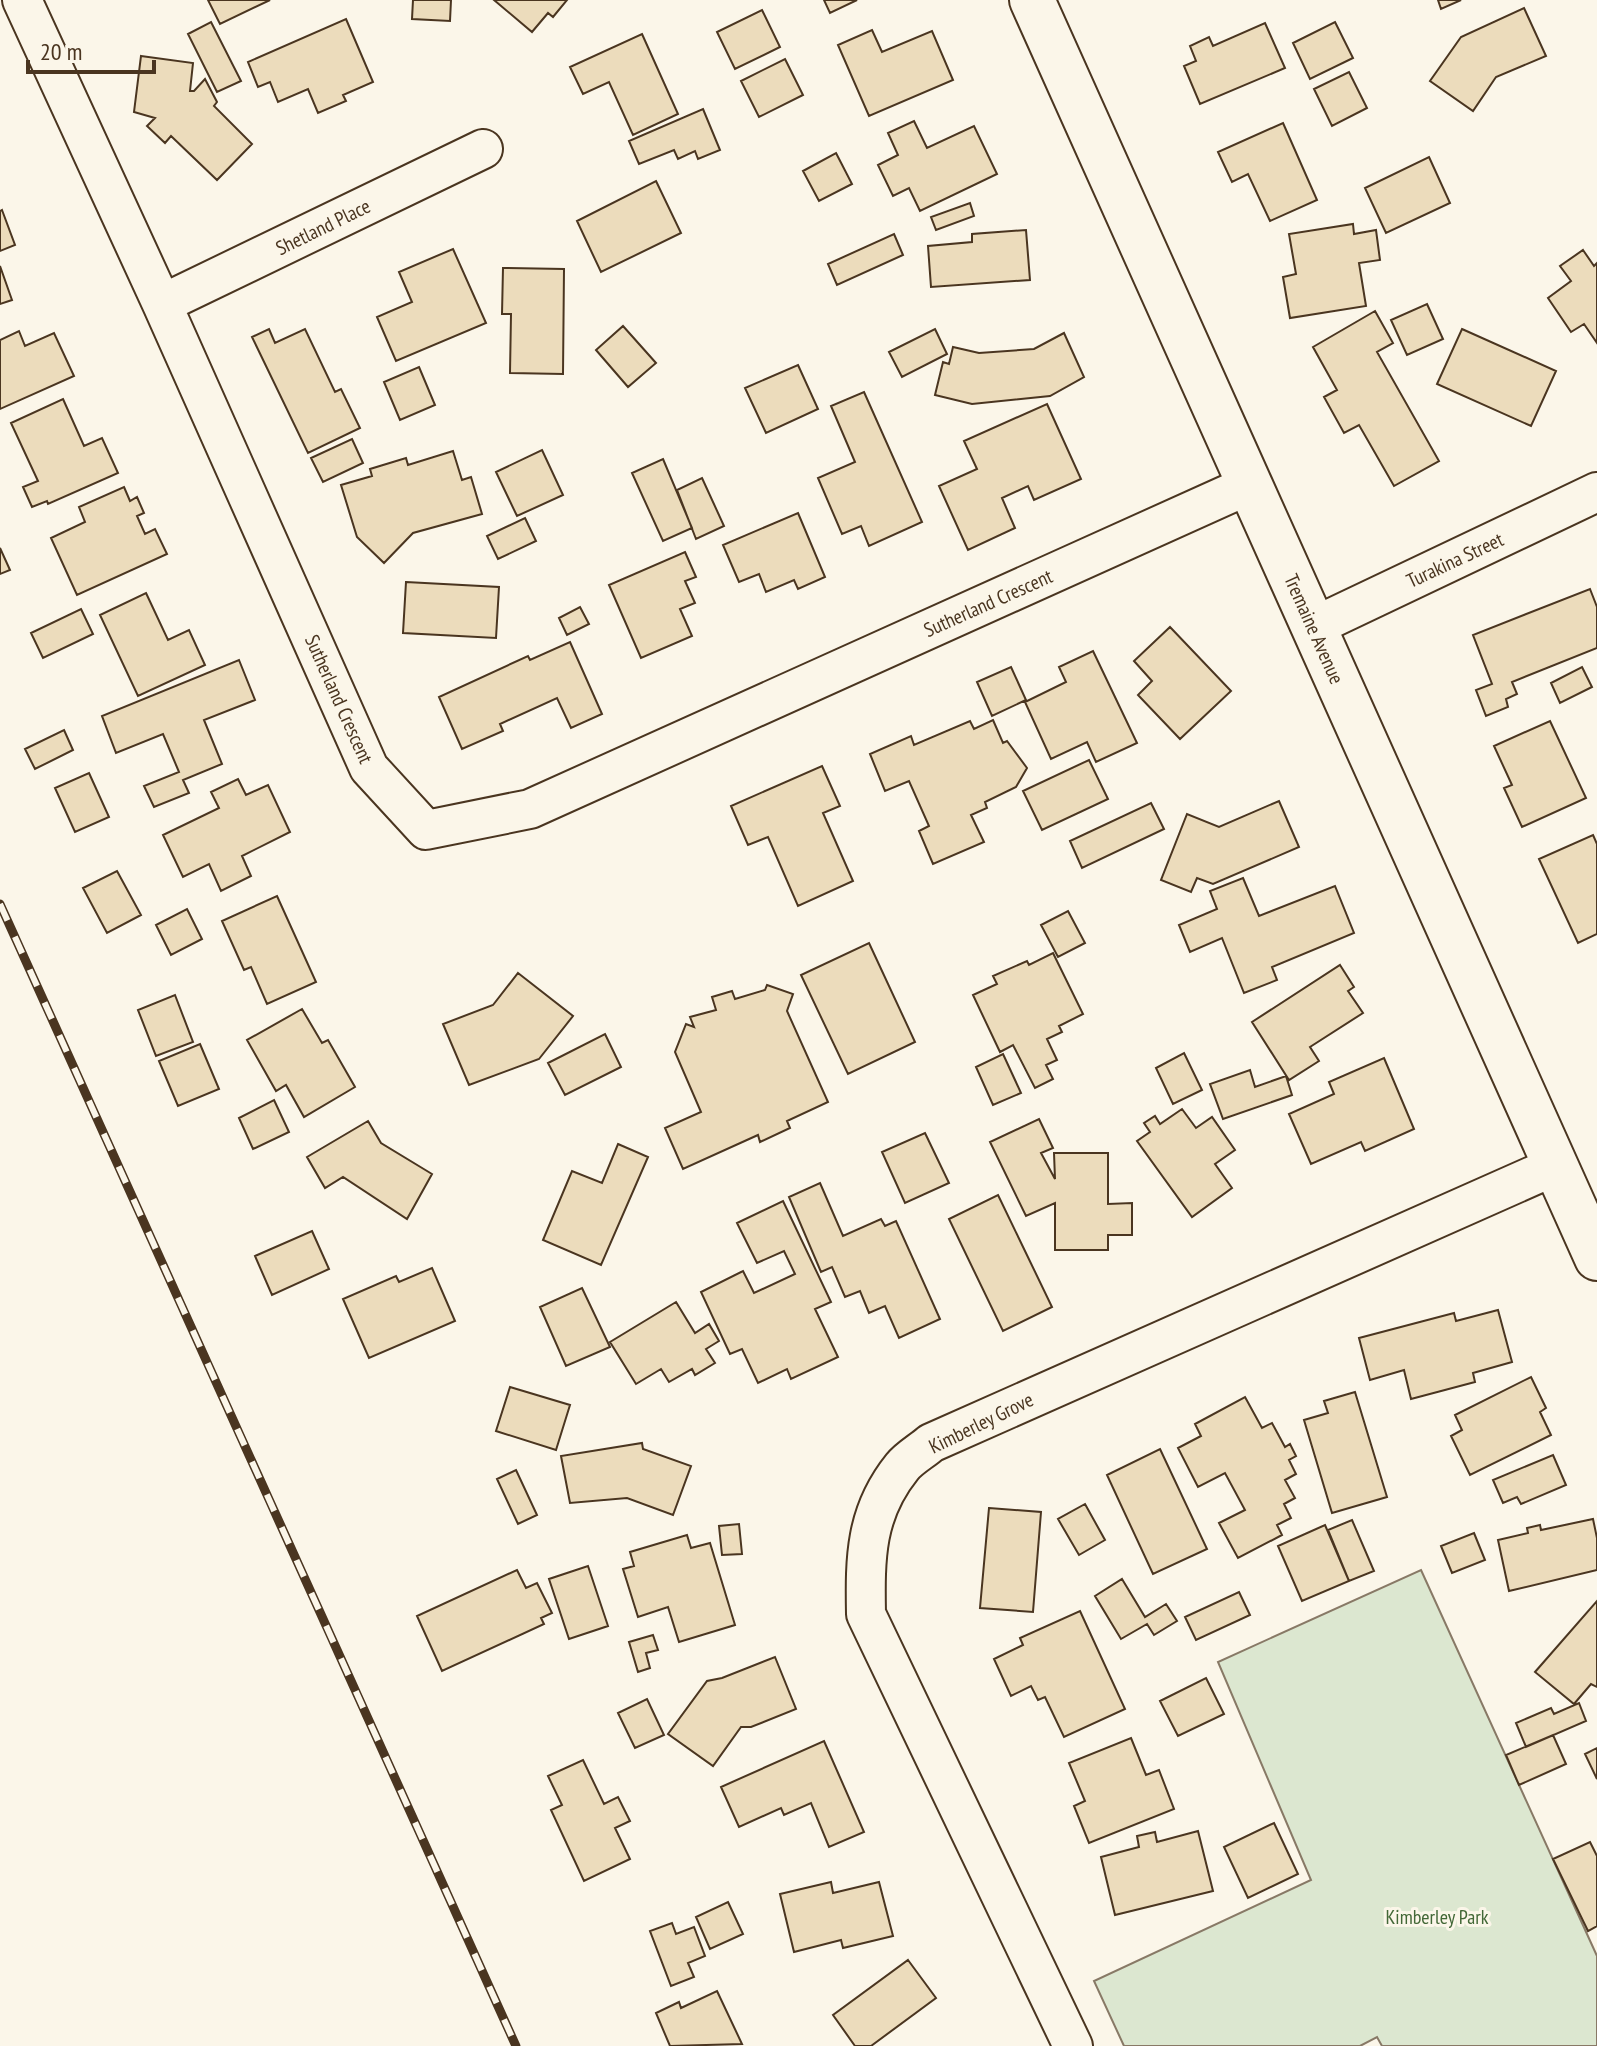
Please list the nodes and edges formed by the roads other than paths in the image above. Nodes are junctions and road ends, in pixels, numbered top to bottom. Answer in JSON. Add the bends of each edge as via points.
{"nodes":[{"id":1,"x":22,"y":0,"type":"edge"},
{"id":2,"x":1032,"y":0,"type":"edge"},
{"id":3,"x":483,"y":149,"type":"dead end"},
{"id":4,"x":162,"y":304,"type":"junction"},
{"id":5,"x":1251,"y":484,"type":"junction"},
{"id":6,"x":1597,"y":492,"type":"edge"},
{"id":7,"x":1313,"y":627,"type":"junction"},
{"id":8,"x":1555,"y":1166,"type":"junction"},
{"id":9,"x":1597,"y":1258,"type":"edge"},
{"id":10,"x":1073,"y":2046,"type":"edge"}],
"edges":[{"from":1,"to":4,"type":"street","name":"Sutherland Crescent"},
{"from":2,"to":5,"type":"main road","name":"Tremaine Avenue"},
{"from":3,"to":4,"type":"street","name":"Shetland Place"},
{"from":4,"to":5,"type":"street","name":"Sutherland Crescent","via":[[369,768],[426,830],[530,809]]},
{"from":5,"to":7,"type":"main road","name":"Tremaine Avenue"},
{"from":6,"to":7,"type":"street","name":"Turakina Street"},
{"from":7,"to":8,"type":"main road","name":"Tremaine Avenue"},
{"from":8,"to":9,"type":"main road","name":"Tremaine Avenue"},
{"from":8,"to":10,"type":"street","name":"Kimberley Grove","via":[[931,1443],[903,1465],[877,1509],[865,1555],[866,1614]]}]}
